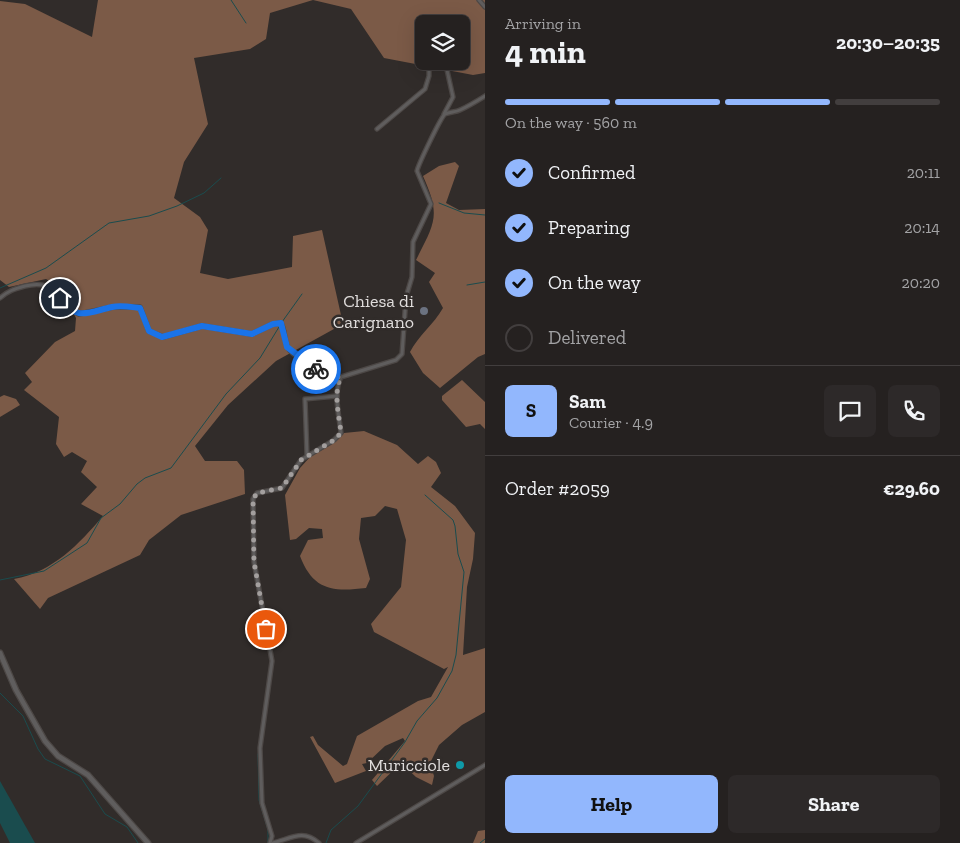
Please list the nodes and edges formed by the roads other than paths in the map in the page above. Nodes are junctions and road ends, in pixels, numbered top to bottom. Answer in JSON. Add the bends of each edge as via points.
{"nodes":[{"id":1,"x":479,"y":0,"type":"edge"},
{"id":2,"x":485,"y":7,"type":"edge"},
{"id":3,"x":429,"y":70,"type":"edge"},
{"id":4,"x":446,"y":70,"type":"edge"},
{"id":5,"x":485,"y":96,"type":"edge"},
{"id":6,"x":444,"y":115,"type":"junction"},
{"id":7,"x":377,"y":129,"type":"dead end"},
{"id":8,"x":0,"y":298,"type":"edge"},
{"id":9,"x":341,"y":377,"type":"junction"},
{"id":10,"x":337,"y":396,"type":"junction"},
{"id":11,"x":307,"y":455,"type":"junction"},
{"id":12,"x":0,"y":653,"type":"edge"},
{"id":13,"x":485,"y":765,"type":"edge"},
{"id":14,"x":148,"y":843,"type":"edge"},
{"id":15,"x":272,"y":843,"type":"edge"},
{"id":16,"x":319,"y":843,"type":"edge"},
{"id":17,"x":356,"y":843,"type":"edge"}],
"edges":[{"from":1,"to":2,"type":"street"},
{"from":3,"to":7,"type":"street","via":[[425,89]]},
{"from":4,"to":6,"type":"street","via":[[453,96]]},
{"from":5,"to":6,"type":"street","via":[[461,110]]},
{"from":6,"to":9,"type":"street","via":[[417,171],[431,204],[413,242],[402,354],[381,366]]},
{"from":8,"to":9,"type":"street","via":[[8,290],[42,283],[52,288],[67,307],[79,314],[113,307],[140,308],[149,331],[162,337],[202,326],[252,334],[281,323],[287,347],[311,366]]},
{"from":9,"to":10,"type":"street"},
{"from":10,"to":11,"type":"street","via":[[341,433]]},
{"from":10,"to":11,"type":"street","via":[[305,399]]},
{"from":11,"to":15,"type":"street","via":[[282,488],[257,493],[253,499],[254,562],[272,661],[260,748],[262,803]]},
{"from":12,"to":14,"type":"street","via":[[16,690],[45,741],[58,756],[88,775]]},
{"from":13,"to":17,"type":"street"},
{"from":15,"to":16,"type":"street","via":[[303,834],[310,835]]}]}
